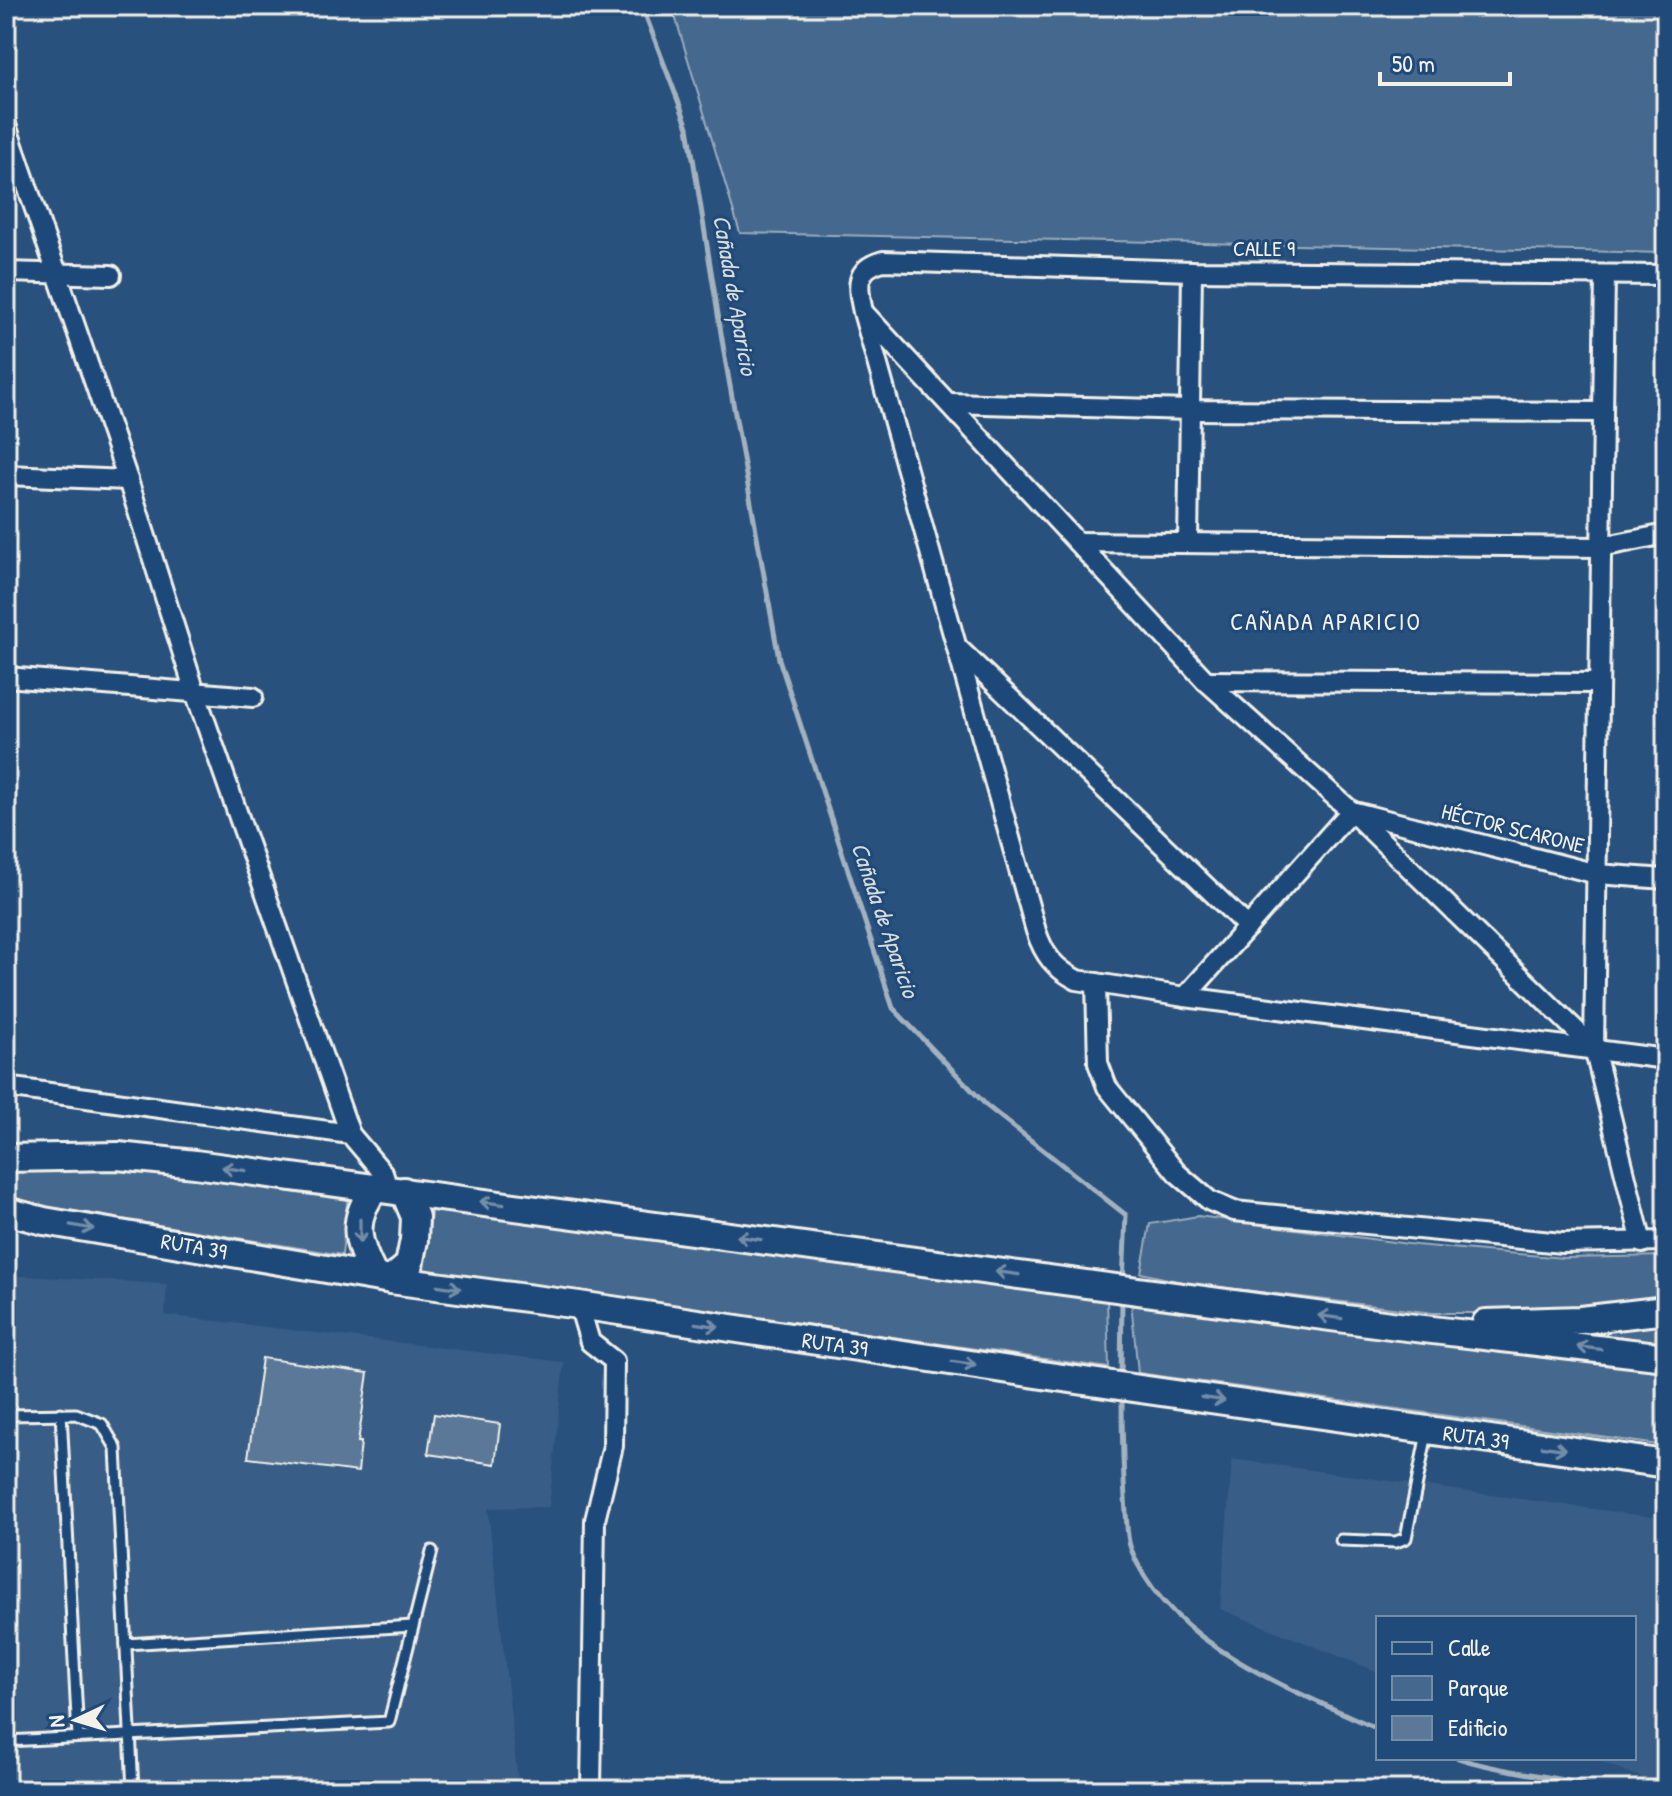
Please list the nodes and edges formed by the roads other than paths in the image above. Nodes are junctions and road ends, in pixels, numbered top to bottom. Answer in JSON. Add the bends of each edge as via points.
{"nodes":[{"id":1,"x":6,"y":125,"type":"edge"},
{"id":2,"x":1192,"y":271,"type":"junction"},
{"id":3,"x":6,"y":272,"type":"edge"},
{"id":4,"x":56,"y":274,"type":"junction"},
{"id":5,"x":111,"y":275,"type":"dead end"},
{"id":6,"x":1605,"y":275,"type":"junction"},
{"id":7,"x":1666,"y":275,"type":"edge"},
{"id":8,"x":863,"y":312,"type":"junction"},
{"id":9,"x":950,"y":403,"type":"junction"},
{"id":10,"x":1190,"y":410,"type":"junction"},
{"id":11,"x":1603,"y":412,"type":"junction"},
{"id":12,"x":6,"y":475,"type":"edge"},
{"id":13,"x":128,"y":480,"type":"junction"},
{"id":14,"x":1666,"y":534,"type":"edge"},
{"id":15,"x":1077,"y":542,"type":"junction"},
{"id":16,"x":1188,"y":543,"type":"junction"},
{"id":17,"x":1601,"y":547,"type":"junction"},
{"id":18,"x":957,"y":646,"type":"junction"},
{"id":19,"x":6,"y":677,"type":"edge"},
{"id":20,"x":1206,"y":681,"type":"junction"},
{"id":21,"x":1599,"y":683,"type":"junction"},
{"id":22,"x":195,"y":692,"type":"junction"},
{"id":23,"x":253,"y":697,"type":"dead end"},
{"id":24,"x":1351,"y":811,"type":"junction"},
{"id":25,"x":1597,"y":874,"type":"junction"},
{"id":26,"x":1666,"y":879,"type":"edge"},
{"id":27,"x":1248,"y":927,"type":"junction"},
{"id":28,"x":1096,"y":983,"type":"junction"},
{"id":29,"x":1185,"y":997,"type":"junction"},
{"id":30,"x":1594,"y":1048,"type":"junction"},
{"id":31,"x":1666,"y":1059,"type":"edge"},
{"id":32,"x":6,"y":1069,"type":"edge"},
{"id":33,"x":9,"y":1087,"type":"edge"},
{"id":34,"x":350,"y":1134,"type":"junction"},
{"id":35,"x":6,"y":1158,"type":"edge"},
{"id":36,"x":389,"y":1189,"type":"junction"},
{"id":37,"x":6,"y":1211,"type":"edge"},
{"id":38,"x":1666,"y":1241,"type":"edge"},
{"id":39,"x":1642,"y":1243,"type":"junction"},
{"id":40,"x":382,"y":1278,"type":"junction"},
{"id":41,"x":579,"y":1305,"type":"junction"},
{"id":42,"x":1666,"y":1310,"type":"edge"},
{"id":43,"x":1398,"y":1326,"type":"junction"},
{"id":44,"x":1666,"y":1357,"type":"edge"},
{"id":45,"x":61,"y":1413,"type":"junction"},
{"id":46,"x":6,"y":1415,"type":"edge"},
{"id":47,"x":1428,"y":1430,"type":"junction"},
{"id":48,"x":1666,"y":1464,"type":"edge"},
{"id":49,"x":1341,"y":1540,"type":"dead end"},
{"id":50,"x":432,"y":1551,"type":"dead end"},
{"id":51,"x":413,"y":1626,"type":"junction"},
{"id":52,"x":126,"y":1644,"type":"junction"},
{"id":53,"x":130,"y":1734,"type":"junction"},
{"id":54,"x":78,"y":1737,"type":"junction"},
{"id":55,"x":6,"y":1741,"type":"edge"},
{"id":56,"x":133,"y":1790,"type":"edge"},
{"id":57,"x":591,"y":1790,"type":"edge"}],
"edges":[{"from":1,"to":4,"type":"street"},
{"from":2,"to":6,"type":"street","name":"CALLE 9"},
{"from":2,"to":8,"type":"street","name":"CALLE 9","via":[[883,261],[864,271],[859,287]]},
{"from":2,"to":10,"type":"street"},
{"from":3,"to":4,"type":"street"},
{"from":4,"to":5,"type":"street"},
{"from":4,"to":13,"type":"street"},
{"from":6,"to":7,"type":"street","name":"CALLE 9"},
{"from":6,"to":11,"type":"street"},
{"from":8,"to":9,"type":"street"},
{"from":8,"to":18,"type":"street"},
{"from":9,"to":10,"type":"street"},
{"from":9,"to":15,"type":"street"},
{"from":10,"to":11,"type":"street"},
{"from":10,"to":16,"type":"street"},
{"from":11,"to":17,"type":"street"},
{"from":12,"to":13,"type":"street"},
{"from":13,"to":22,"type":"street"},
{"from":14,"to":17,"type":"street"},
{"from":15,"to":16,"type":"street"},
{"from":15,"to":20,"type":"street"},
{"from":16,"to":17,"type":"street"},
{"from":17,"to":21,"type":"street"},
{"from":18,"to":27,"type":"street"},
{"from":18,"to":28,"type":"street","via":[[1044,954],[1061,972]]},
{"from":19,"to":22,"type":"street"},
{"from":20,"to":21,"type":"street"},
{"from":20,"to":24,"type":"street"},
{"from":21,"to":25,"type":"street"},
{"from":22,"to":23,"type":"street"},
{"from":22,"to":34,"type":"street"},
{"from":24,"to":25,"type":"street","name":"HÉCTOR SCARONE"},
{"from":24,"to":27,"type":"street"},
{"from":24,"to":30,"type":"street"},
{"from":25,"to":26,"type":"street","name":"HÉCTOR SCARONE"},
{"from":25,"to":30,"type":"street"},
{"from":27,"to":29,"type":"street"},
{"from":28,"to":29,"type":"street"},
{"from":28,"to":39,"type":"street","via":[[1098,1063],[1107,1087],[1177,1173],[1210,1201],[1250,1213],[1562,1243]]},
{"from":29,"to":30,"type":"street"},
{"from":30,"to":31,"type":"street"},
{"from":30,"to":39,"type":"street"},
{"from":32,"to":33,"type":"street"},
{"from":33,"to":34,"type":"street"},
{"from":34,"to":36,"type":"street","via":[[383,1173]]},
{"from":36,"to":35,"type":"main road","one_way":true,"via":[[118,1156]]},
{"from":36,"to":40,"type":"main road","one_way":true,"via":[[362,1204],[358,1228],[360,1250]]},
{"from":36,"to":40,"type":"main road","via":[[415,1217],[414,1240],[409,1265]]},
{"from":43,"to":36,"type":"main road","one_way":true},
{"from":37,"to":40,"type":"main road","name":"RUTA 39","one_way":true},
{"from":38,"to":39,"type":"street"},
{"from":40,"to":41,"type":"main road","name":"RUTA 39","one_way":true},
{"from":41,"to":47,"type":"main road","name":"RUTA 39","one_way":true},
{"from":41,"to":57,"type":"street","via":[[590,1342],[614,1361],[613,1446],[595,1520]]},
{"from":42,"to":43,"type":"main road","via":[[1581,1320]]},
{"from":44,"to":43,"type":"main road","one_way":true},
{"from":45,"to":46,"type":"lane"},
{"from":45,"to":52,"type":"lane","via":[[102,1424],[116,1448]]},
{"from":45,"to":54,"type":"lane"},
{"from":47,"to":48,"type":"main road","name":"RUTA 39","one_way":true},
{"from":47,"to":49,"type":"lane","via":[[1406,1538]]},
{"from":50,"to":51,"type":"lane"},
{"from":51,"to":52,"type":"lane"},
{"from":51,"to":53,"type":"lane","via":[[389,1722]]},
{"from":52,"to":53,"type":"lane"},
{"from":53,"to":54,"type":"lane"},
{"from":53,"to":56,"type":"lane"},
{"from":54,"to":55,"type":"lane"}]}
